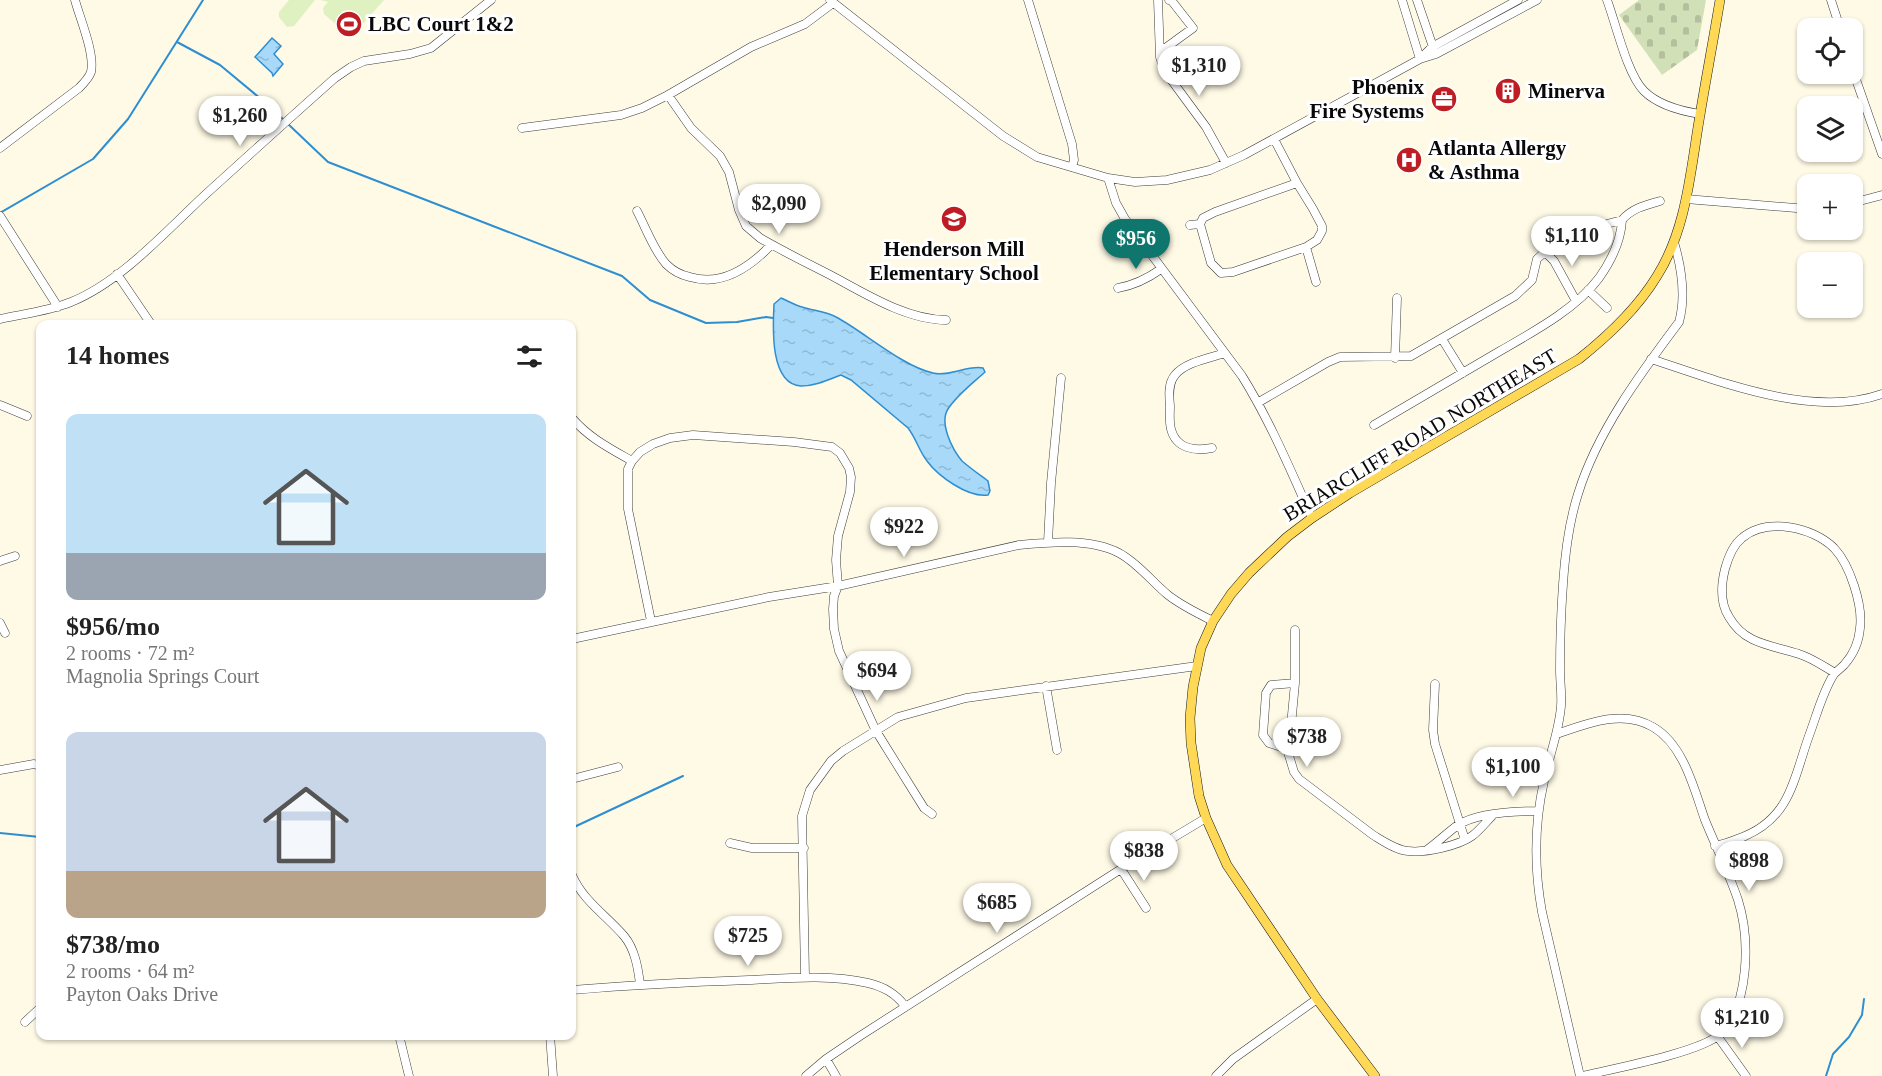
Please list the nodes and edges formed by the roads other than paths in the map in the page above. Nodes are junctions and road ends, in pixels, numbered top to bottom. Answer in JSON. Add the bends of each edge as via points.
{"nodes":[{"id":1,"x":75,"y":0,"type":"edge"},
{"id":2,"x":491,"y":0,"type":"edge"},
{"id":3,"x":1028,"y":0,"type":"edge"},
{"id":4,"x":1168,"y":0,"type":"edge"},
{"id":5,"x":1402,"y":0,"type":"edge"},
{"id":6,"x":1417,"y":0,"type":"edge"},
{"id":7,"x":1518,"y":0,"type":"edge"},
{"id":8,"x":1537,"y":0,"type":"edge"},
{"id":9,"x":1607,"y":0,"type":"edge"},
{"id":10,"x":1720,"y":0,"type":"edge"},
{"id":11,"x":1831,"y":0,"type":"edge"},
{"id":12,"x":832,"y":1,"type":"edge"},
{"id":13,"x":1158,"y":2,"type":"edge"},
{"id":14,"x":1837,"y":18,"type":"edge"},
{"id":15,"x":1434,"y":51,"type":"junction"},
{"id":16,"x":1160,"y":52,"type":"junction"},
{"id":17,"x":1420,"y":59,"type":"junction"},
{"id":18,"x":1858,"y":84,"type":"edge"},
{"id":19,"x":668,"y":95,"type":"junction"},
{"id":20,"x":1700,"y":114,"type":"junction"},
{"id":21,"x":522,"y":128,"type":"dead end"},
{"id":22,"x":1274,"y":139,"type":"junction"},
{"id":23,"x":0,"y":148,"type":"edge"},
{"id":24,"x":1882,"y":154,"type":"edge"},
{"id":25,"x":1226,"y":163,"type":"junction"},
{"id":26,"x":1072,"y":167,"type":"junction"},
{"id":27,"x":1108,"y":178,"type":"junction"},
{"id":28,"x":1297,"y":183,"type":"junction"},
{"id":29,"x":1882,"y":195,"type":"edge"},
{"id":30,"x":1686,"y":199,"type":"junction"},
{"id":31,"x":1863,"y":200,"type":"edge"},
{"id":32,"x":1660,"y":201,"type":"dead end"},
{"id":33,"x":1797,"y":208,"type":"edge"},
{"id":34,"x":637,"y":211,"type":"dead end"},
{"id":35,"x":0,"y":216,"type":"edge"},
{"id":36,"x":1622,"y":220,"type":"junction"},
{"id":37,"x":1200,"y":224,"type":"junction"},
{"id":38,"x":1191,"y":225,"type":"dead end"},
{"id":39,"x":1674,"y":242,"type":"junction"},
{"id":40,"x":771,"y":245,"type":"junction"},
{"id":41,"x":1306,"y":247,"type":"junction"},
{"id":42,"x":1544,"y":251,"type":"junction"},
{"id":43,"x":1161,"y":269,"type":"junction"},
{"id":44,"x":117,"y":274,"type":"junction"},
{"id":45,"x":1316,"y":282,"type":"dead end"},
{"id":46,"x":1118,"y":288,"type":"dead end"},
{"id":47,"x":1588,"y":290,"type":"junction"},
{"id":48,"x":1397,"y":298,"type":"dead end"},
{"id":49,"x":1576,"y":301,"type":"junction"},
{"id":50,"x":58,"y":307,"type":"junction"},
{"id":51,"x":1607,"y":308,"type":"dead end"},
{"id":52,"x":0,"y":319,"type":"edge"},
{"id":53,"x":148,"y":320,"type":"edge"},
{"id":54,"x":946,"y":320,"type":"dead end"},
{"id":55,"x":1442,"y":339,"type":"junction"},
{"id":56,"x":1225,"y":353,"type":"junction"},
{"id":57,"x":1395,"y":358,"type":"junction"},
{"id":58,"x":1651,"y":359,"type":"junction"},
{"id":59,"x":1463,"y":373,"type":"junction"},
{"id":60,"x":1060,"y":378,"type":"dead end"},
{"id":61,"x":1882,"y":394,"type":"edge"},
{"id":62,"x":1259,"y":402,"type":"junction"},
{"id":63,"x":0,"y":405,"type":"edge"},
{"id":64,"x":27,"y":416,"type":"dead end"},
{"id":65,"x":576,"y":423,"type":"edge"},
{"id":66,"x":1374,"y":425,"type":"dead end"},
{"id":67,"x":1212,"y":448,"type":"dead end"},
{"id":68,"x":632,"y":461,"type":"junction"},
{"id":69,"x":1312,"y":518,"type":"junction"},
{"id":70,"x":1048,"y":542,"type":"junction"},
{"id":71,"x":15,"y":556,"type":"dead end"},
{"id":72,"x":0,"y":561,"type":"edge"},
{"id":73,"x":838,"y":586,"type":"junction"},
{"id":74,"x":651,"y":621,"type":"junction"},
{"id":75,"x":1213,"y":621,"type":"junction"},
{"id":76,"x":0,"y":623,"type":"edge"},
{"id":77,"x":1295,"y":630,"type":"dead end"},
{"id":78,"x":5,"y":633,"type":"dead end"},
{"id":79,"x":576,"y":638,"type":"edge"},
{"id":80,"x":1197,"y":666,"type":"junction"},
{"id":81,"x":1835,"y":673,"type":"junction"},
{"id":82,"x":1295,"y":683,"type":"junction"},
{"id":83,"x":1435,"y":684,"type":"dead end"},
{"id":84,"x":1047,"y":686,"type":"junction"},
{"id":85,"x":876,"y":731,"type":"junction"},
{"id":86,"x":1557,"y":734,"type":"junction"},
{"id":87,"x":1287,"y":749,"type":"junction"},
{"id":88,"x":1057,"y":750,"type":"dead end"},
{"id":89,"x":36,"y":764,"type":"edge"},
{"id":90,"x":618,"y":767,"type":"dead end"},
{"id":91,"x":0,"y":770,"type":"edge"},
{"id":92,"x":576,"y":778,"type":"edge"},
{"id":93,"x":1538,"y":811,"type":"junction"},
{"id":94,"x":932,"y":814,"type":"dead end"},
{"id":95,"x":1492,"y":816,"type":"junction"},
{"id":96,"x":1206,"y":818,"type":"junction"},
{"id":97,"x":1460,"y":824,"type":"junction"},
{"id":98,"x":1465,"y":840,"type":"junction"},
{"id":99,"x":730,"y":843,"type":"dead end"},
{"id":100,"x":1715,"y":846,"type":"junction"},
{"id":101,"x":804,"y":848,"type":"junction"},
{"id":102,"x":1428,"y":849,"type":"junction"},
{"id":103,"x":1121,"y":869,"type":"junction"},
{"id":104,"x":576,"y":883,"type":"edge"},
{"id":105,"x":1146,"y":908,"type":"dead end"},
{"id":106,"x":805,"y":977,"type":"junction"},
{"id":107,"x":640,"y":984,"type":"junction"},
{"id":108,"x":576,"y":990,"type":"edge"},
{"id":109,"x":1317,"y":999,"type":"junction"},
{"id":110,"x":905,"y":1006,"type":"junction"},
{"id":111,"x":36,"y":1012,"type":"edge"},
{"id":112,"x":25,"y":1022,"type":"dead end"},
{"id":113,"x":1718,"y":1037,"type":"junction"},
{"id":114,"x":400,"y":1040,"type":"edge"},
{"id":115,"x":550,"y":1040,"type":"edge"},
{"id":116,"x":826,"y":1059,"type":"junction"},
{"id":117,"x":409,"y":1076,"type":"edge"},
{"id":118,"x":553,"y":1076,"type":"edge"},
{"id":119,"x":806,"y":1076,"type":"edge"},
{"id":120,"x":836,"y":1076,"type":"edge"},
{"id":121,"x":1216,"y":1076,"type":"edge"},
{"id":122,"x":1375,"y":1076,"type":"edge"},
{"id":123,"x":1581,"y":1076,"type":"edge"},
{"id":124,"x":1746,"y":1076,"type":"edge"}],
"edges":[{"from":1,"to":23,"type":"street","via":[[90,53],[88,79]]},
{"from":2,"to":44,"type":"street","via":[[431,48],[364,61],[335,78],[155,244]]},
{"from":3,"to":26,"type":"street","via":[[1072,144]]},
{"from":4,"to":13,"type":"street"},
{"from":4,"to":16,"type":"street","via":[[1193,28]]},
{"from":5,"to":17,"type":"street"},
{"from":6,"to":15,"type":"street"},
{"from":7,"to":15,"type":"street"},
{"from":8,"to":15,"type":"street"},
{"from":9,"to":20,"type":"street","via":[[1631,70],[1644,91],[1667,105]]},
{"from":10,"to":20,"type":"main road","name":"BRIARCLIFF ROAD NORTHEAST"},
{"from":11,"to":14,"type":"street"},
{"from":12,"to":19,"type":"street","via":[[805,24],[751,47]]},
{"from":12,"to":26,"type":"street","via":[[1003,136],[1037,157]]},
{"from":13,"to":16,"type":"street"},
{"from":15,"to":17,"type":"street"},
{"from":16,"to":25,"type":"street","via":[[1164,70],[1206,127]]},
{"from":17,"to":22,"type":"street"},
{"from":18,"to":24,"type":"street"},
{"from":19,"to":21,"type":"street","via":[[621,115]]},
{"from":19,"to":40,"type":"street","via":[[691,128],[720,156],[746,226]]},
{"from":20,"to":30,"type":"main road","name":"BRIARCLIFF ROAD NORTHEAST"},
{"from":22,"to":25,"type":"street"},
{"from":22,"to":28,"type":"street"},
{"from":25,"to":27,"type":"street","via":[[1167,180],[1135,182]]},
{"from":26,"to":27,"type":"street"},
{"from":27,"to":43,"type":"street","via":[[1120,211]]},
{"from":28,"to":37,"type":"street","via":[[1215,212]]},
{"from":28,"to":41,"type":"street","via":[[1322,226],[1317,240]]},
{"from":29,"to":31,"type":"street"},
{"from":30,"to":33,"type":"street"},
{"from":30,"to":39,"type":"main road","name":"BRIARCLIFF ROAD NORTHEAST"},
{"from":32,"to":36,"type":"street","via":[[1638,207]]},
{"from":34,"to":40,"type":"street","via":[[666,263],[676,273],[692,278],[709,281],[728,277],[756,260]]},
{"from":35,"to":50,"type":"street"},
{"from":36,"to":42,"type":"street","via":[[1580,231]]},
{"from":36,"to":47,"type":"street","via":[[1617,247]]},
{"from":37,"to":38,"type":"street"},
{"from":37,"to":41,"type":"street","via":[[1211,262],[1221,273]]},
{"from":39,"to":58,"type":"street","via":[[1679,259],[1682,313]]},
{"from":39,"to":69,"type":"main road","name":"BRIARCLIFF ROAD NORTHEAST","via":[[1658,275],[1625,319],[1579,359]]},
{"from":40,"to":54,"type":"street","via":[[913,315]]},
{"from":41,"to":45,"type":"street"},
{"from":42,"to":49,"type":"street","via":[[1554,261]]},
{"from":42,"to":55,"type":"street","via":[[1534,256],[1532,280],[1515,296]]},
{"from":43,"to":46,"type":"street","via":[[1133,286]]},
{"from":43,"to":56,"type":"street"},
{"from":44,"to":50,"type":"street"},
{"from":44,"to":53,"type":"street"},
{"from":47,"to":49,"type":"street"},
{"from":47,"to":51,"type":"street"},
{"from":48,"to":57,"type":"street"},
{"from":49,"to":59,"type":"street","via":[[1548,323]]},
{"from":50,"to":52,"type":"street"},
{"from":55,"to":57,"type":"street","via":[[1411,356]]},
{"from":55,"to":59,"type":"street"},
{"from":56,"to":62,"type":"street"},
{"from":56,"to":67,"type":"street","via":[[1171,375],[1171,429],[1175,439],[1184,447],[1199,451]]},
{"from":57,"to":62,"type":"street","via":[[1340,357]]},
{"from":58,"to":61,"type":"street","via":[[1782,398],[1836,403]]},
{"from":58,"to":86,"type":"street","via":[[1590,462],[1572,516],[1563,581]]},
{"from":59,"to":66,"type":"street"},
{"from":60,"to":70,"type":"street"},
{"from":62,"to":69,"type":"street"},
{"from":63,"to":64,"type":"street"},
{"from":65,"to":68,"type":"street","via":[[597,442]]},
{"from":68,"to":73,"type":"street","via":[[653,444],[693,435],[832,447],[840,453],[851,477],[838,536]]},
{"from":68,"to":74,"type":"street","via":[[628,469],[628,509]]},
{"from":69,"to":75,"type":"main road","name":"BRIARCLIFF ROAD NORTHEAST","via":[[1249,573]]},
{"from":70,"to":73,"type":"street","via":[[1019,545]]},
{"from":70,"to":75,"type":"street","via":[[1117,551],[1170,596]]},
{"from":71,"to":72,"type":"street"},
{"from":73,"to":74,"type":"street"},
{"from":73,"to":85,"type":"street","via":[[833,609],[839,651]]},
{"from":74,"to":79,"type":"street"},
{"from":75,"to":80,"type":"main road","name":"BRIARCLIFF ROAD NORTHEAST"},
{"from":76,"to":78,"type":"street"},
{"from":77,"to":82,"type":"street"},
{"from":80,"to":84,"type":"street"},
{"from":80,"to":96,"type":"main road","name":"BRIARCLIFF ROAD NORTHEAST","via":[[1191,743],[1198,796]]},
{"from":81,"to":81,"type":"street","via":[[1799,654],[1748,638],[1729,617],[1722,593],[1727,561],[1749,532],[1774,527],[1808,532],[1829,544],[1844,562],[1861,619],[1857,644]]},
{"from":81,"to":100,"type":"street","via":[[1780,811],[1768,824]]},
{"from":82,"to":87,"type":"street"},
{"from":82,"to":87,"type":"street","via":[[1271,685],[1266,693],[1263,735],[1269,743]]},
{"from":83,"to":97,"type":"street","via":[[1435,744]]},
{"from":84,"to":85,"type":"street","via":[[966,698],[898,717]]},
{"from":84,"to":88,"type":"street"},
{"from":85,"to":94,"type":"street","via":[[924,808]]},
{"from":85,"to":101,"type":"street","via":[[831,761],[810,790],[802,816]]},
{"from":86,"to":93,"type":"street"},
{"from":86,"to":100,"type":"street","via":[[1612,718],[1641,722],[1660,731],[1677,751],[1690,778]]},
{"from":87,"to":102,"type":"street","via":[[1299,778],[1373,835],[1406,851]]},
{"from":89,"to":91,"type":"street"},
{"from":90,"to":92,"type":"street"},
{"from":93,"to":95,"type":"street"},
{"from":93,"to":123,"type":"street","via":[[1537,887]]},
{"from":95,"to":97,"type":"street"},
{"from":95,"to":98,"type":"street"},
{"from":96,"to":103,"type":"street"},
{"from":96,"to":109,"type":"main road","name":"BRIARCLIFF ROAD NORTHEAST","via":[[1227,865]]},
{"from":97,"to":98,"type":"street"},
{"from":97,"to":102,"type":"street"},
{"from":98,"to":102,"type":"street"},
{"from":99,"to":101,"type":"street","via":[[752,848]]},
{"from":100,"to":113,"type":"street","via":[[1738,901],[1746,956],[1737,1007]]},
{"from":101,"to":106,"type":"street"},
{"from":103,"to":105,"type":"street"},
{"from":103,"to":110,"type":"street"},
{"from":104,"to":107,"type":"street","via":[[587,900],[625,937],[636,958]]},
{"from":106,"to":107,"type":"street"},
{"from":106,"to":110,"type":"street","via":[[866,982],[888,989]]},
{"from":107,"to":108,"type":"street"},
{"from":109,"to":121,"type":"street","via":[[1233,1059]]},
{"from":109,"to":122,"type":"main road","name":"BRIARCLIFF ROAD NORTHEAST"},
{"from":110,"to":116,"type":"street"},
{"from":111,"to":112,"type":"street"},
{"from":113,"to":123,"type":"street","via":[[1690,1049]]},
{"from":113,"to":124,"type":"street"},
{"from":114,"to":117,"type":"street"},
{"from":115,"to":118,"type":"street"},
{"from":116,"to":119,"type":"street"},
{"from":116,"to":120,"type":"street"}]}
